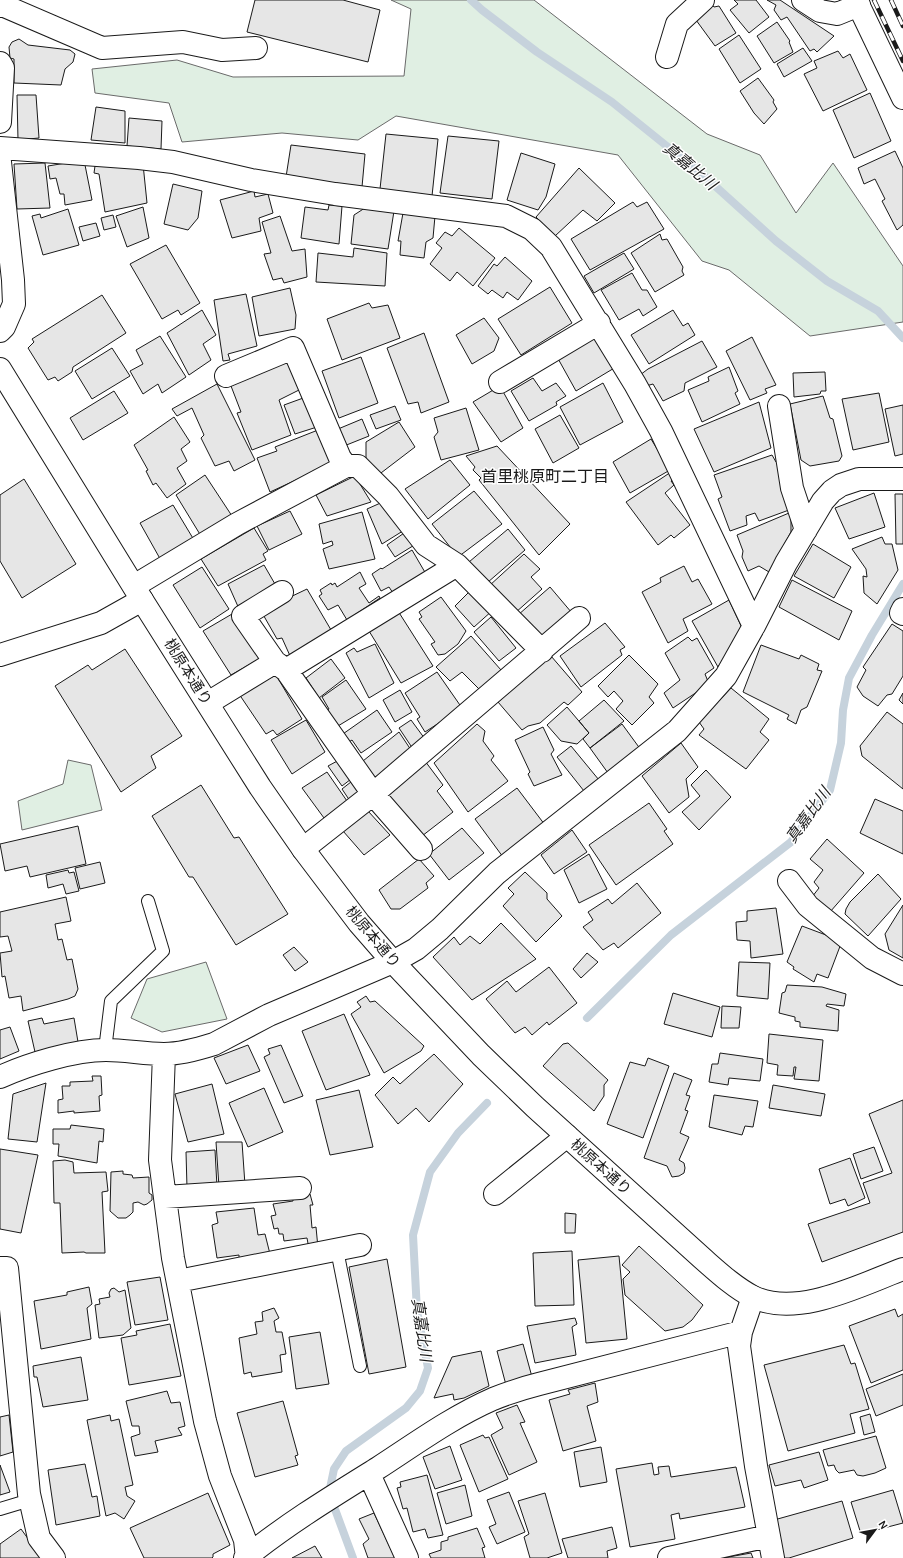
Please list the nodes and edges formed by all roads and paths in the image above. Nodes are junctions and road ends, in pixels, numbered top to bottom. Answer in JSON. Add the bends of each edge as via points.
{"nodes":[{"id":1,"x":702,"y":0,"type":"edge"},
{"id":2,"x":803,"y":0,"type":"edge"},
{"id":3,"x":857,"y":2,"type":"edge"},
{"id":4,"x":0,"y":6,"type":"edge"},
{"id":5,"x":256,"y":48,"type":"dead end"},
{"id":6,"x":667,"y":57,"type":"dead end"},
{"id":7,"x":0,"y":63,"type":"edge"},
{"id":8,"x":903,"y":98,"type":"edge"},
{"id":9,"x":0,"y":122,"type":"edge"},
{"id":10,"x":0,"y":148,"type":"edge"},
{"id":11,"x":0,"y":162,"type":"edge"},
{"id":12,"x":599,"y":323,"type":"junction"},
{"id":13,"x":0,"y":331,"type":"edge"},
{"id":14,"x":0,"y":369,"type":"edge"},
{"id":15,"x":226,"y":376,"type":"dead end"},
{"id":16,"x":500,"y":382,"type":"dead end"},
{"id":17,"x":779,"y":406,"type":"dead end"},
{"id":18,"x":346,"y":466,"type":"junction"},
{"id":19,"x":903,"y":479,"type":"edge"},
{"id":20,"x":806,"y":530,"type":"junction"},
{"id":21,"x":457,"y":565,"type":"junction"},
{"id":22,"x":282,"y":592,"type":"dead end"},
{"id":23,"x":138,"y":593,"type":"junction"},
{"id":24,"x":903,"y":609,"type":"edge"},
{"id":25,"x":903,"y":614,"type":"edge"},
{"id":26,"x":579,"y":618,"type":"dead end"},
{"id":27,"x":754,"y":626,"type":"junction"},
{"id":28,"x":542,"y":651,"type":"junction"},
{"id":29,"x":0,"y":655,"type":"edge"},
{"id":30,"x":281,"y":666,"type":"junction"},
{"id":31,"x":208,"y":703,"type":"junction"},
{"id":32,"x":373,"y":794,"type":"junction"},
{"id":33,"x":303,"y":849,"type":"junction"},
{"id":34,"x":421,"y":849,"type":"dead end"},
{"id":35,"x":789,"y":881,"type":"dead end"},
{"id":36,"x":148,"y":901,"type":"dead end"},
{"id":37,"x":393,"y":962,"type":"junction"},
{"id":38,"x":903,"y":974,"type":"edge"},
{"id":39,"x":105,"y":1050,"type":"junction"},
{"id":40,"x":164,"y":1054,"type":"junction"},
{"id":41,"x":0,"y":1077,"type":"edge"},
{"id":42,"x":567,"y":1136,"type":"junction"},
{"id":43,"x":300,"y":1188,"type":"dead end"},
{"id":44,"x":495,"y":1194,"type":"dead end"},
{"id":45,"x":165,"y":1197,"type":"junction"},
{"id":46,"x":360,"y":1245,"type":"dead end"},
{"id":47,"x":337,"y":1250,"type":"junction"},
{"id":48,"x":0,"y":1268,"type":"edge"},
{"id":49,"x":903,"y":1269,"type":"edge"},
{"id":50,"x":178,"y":1281,"type":"junction"},
{"id":51,"x":753,"y":1297,"type":"junction"},
{"id":52,"x":741,"y":1332,"type":"junction"},
{"id":53,"x":360,"y":1366,"type":"dead end"},
{"id":54,"x":369,"y":1474,"type":"junction"},
{"id":55,"x":30,"y":1500,"type":"junction"},
{"id":56,"x":0,"y":1509,"type":"edge"},
{"id":57,"x":769,"y":1536,"type":"junction"},
{"id":58,"x":246,"y":1557,"type":"edge"},
{"id":59,"x":54,"y":1558,"type":"edge"},
{"id":60,"x":407,"y":1558,"type":"edge"},
{"id":61,"x":669,"y":1558,"type":"edge"},
{"id":62,"x":773,"y":1558,"type":"edge"}],
"edges":[{"from":1,"to":6,"type":"street","via":[[677,24]]},
{"from":2,"to":3,"type":"street","via":[[820,11],[837,14]]},
{"from":3,"to":8,"type":"street"},
{"from":4,"to":5,"type":"street","via":[[102,48],[183,42],[222,50]]},
{"from":7,"to":9,"type":"street","via":[[3,68]]},
{"from":10,"to":12,"type":"street","via":[[173,162],[250,180],[334,194],[506,216],[532,229],[551,247]]},
{"from":11,"to":13,"type":"street","via":[[14,304]]},
{"from":12,"to":16,"type":"street"},
{"from":12,"to":27,"type":"street","via":[[661,431]]},
{"from":14,"to":23,"type":"street","name":"桃原本通り"},
{"from":15,"to":18,"type":"street","via":[[293,348],[340,458]]},
{"from":17,"to":20,"type":"street","via":[[792,488]]},
{"from":18,"to":21,"type":"street","via":[[358,466],[388,496],[426,545]]},
{"from":18,"to":23,"type":"street","via":[[236,524]]},
{"from":19,"to":20,"type":"street","via":[[859,479],[840,485],[823,501]]},
{"from":20,"to":27,"type":"street"},
{"from":21,"to":28,"type":"street"},
{"from":21,"to":30,"type":"street"},
{"from":22,"to":30,"type":"street","via":[[243,616]]},
{"from":23,"to":29,"type":"street","via":[[101,623]]},
{"from":23,"to":31,"type":"street","name":"桃原本通り"},
{"from":24,"to":25,"type":"street"},
{"from":26,"to":28,"type":"street"},
{"from":27,"to":37,"type":"street","via":[[726,676],[677,731],[497,873],[416,949]]},
{"from":28,"to":32,"type":"street"},
{"from":30,"to":31,"type":"street"},
{"from":30,"to":32,"type":"street"},
{"from":31,"to":33,"type":"street","name":"桃原本通り","via":[[260,787]]},
{"from":32,"to":33,"type":"street"},
{"from":32,"to":34,"type":"street"},
{"from":33,"to":37,"type":"street","name":"桃原本通り"},
{"from":35,"to":38,"type":"street","via":[[808,906],[872,958]]},
{"from":36,"to":39,"type":"lane","via":[[163,951],[111,1001]]},
{"from":37,"to":40,"type":"street","via":[[269,1016],[214,1044],[188,1052]]},
{"from":37,"to":42,"type":"street","name":"桃原本通り","via":[[481,1055]]},
{"from":39,"to":40,"type":"street"},
{"from":39,"to":41,"type":"street","via":[[72,1054]]},
{"from":40,"to":45,"type":"street","via":[[160,1160]]},
{"from":42,"to":44,"type":"street"},
{"from":42,"to":51,"type":"street","name":"桃原本通り","via":[[728,1281]]},
{"from":43,"to":45,"type":"street"},
{"from":45,"to":50,"type":"street"},
{"from":46,"to":47,"type":"street"},
{"from":47,"to":50,"type":"street"},
{"from":47,"to":53,"type":"lane"},
{"from":48,"to":55,"type":"street","via":[[7,1268]]},
{"from":49,"to":51,"type":"street","name":"桃原本通り","via":[[836,1295],[808,1302],[773,1303]]},
{"from":50,"to":58,"type":"street","via":[[205,1421],[220,1476],[245,1540]]},
{"from":51,"to":52,"type":"street"},
{"from":52,"to":54,"type":"street","via":[[515,1390],[470,1411]]},
{"from":52,"to":57,"type":"street","via":[[739,1346]]},
{"from":54,"to":58,"type":"street","via":[[266,1540]]},
{"from":54,"to":60,"type":"street"},
{"from":55,"to":56,"type":"lane"},
{"from":55,"to":59,"type":"street","via":[[39,1538]]},
{"from":57,"to":61,"type":"street"},
{"from":57,"to":62,"type":"street"}]}
